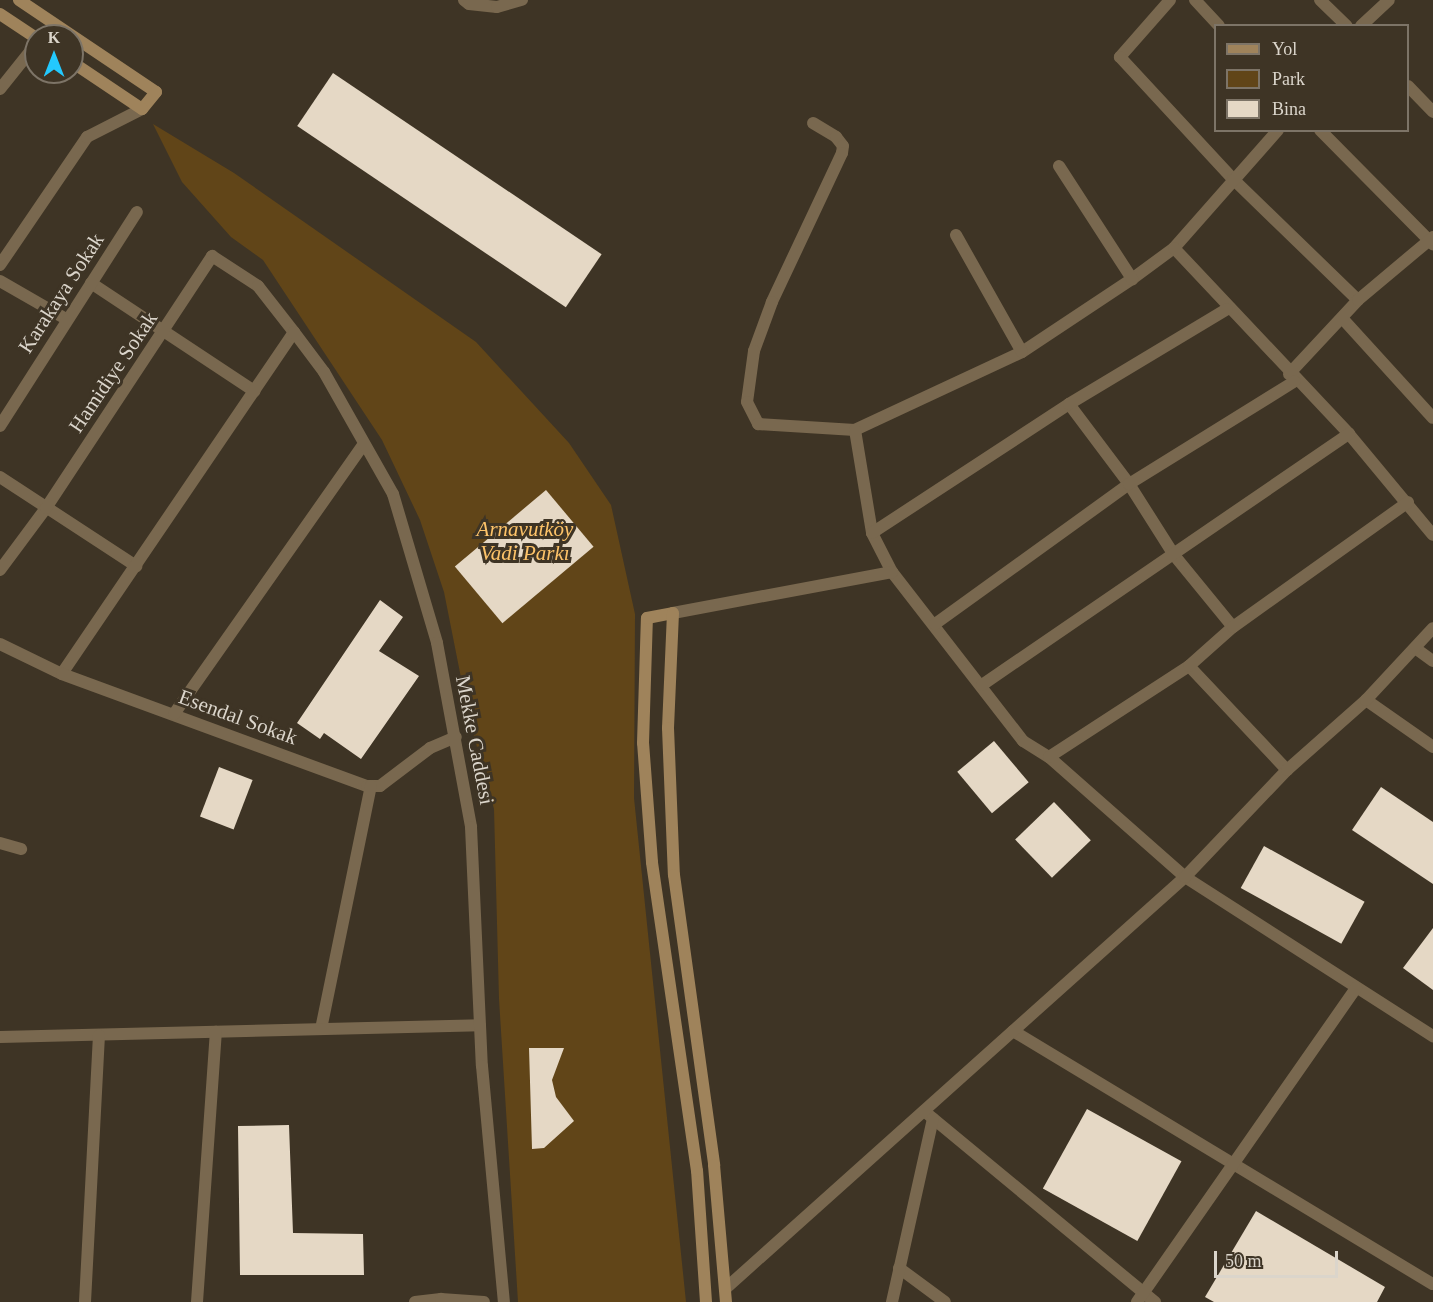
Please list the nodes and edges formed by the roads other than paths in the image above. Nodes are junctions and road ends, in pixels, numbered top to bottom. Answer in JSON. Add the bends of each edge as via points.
{"nodes":[{"id":1,"x":19,"y":0,"type":"edge"},
{"id":2,"x":464,"y":0,"type":"edge"},
{"id":3,"x":522,"y":0,"type":"edge"},
{"id":4,"x":1170,"y":0,"type":"edge"},
{"id":5,"x":1195,"y":0,"type":"edge"},
{"id":6,"x":1320,"y":0,"type":"edge"},
{"id":7,"x":1389,"y":0,"type":"edge"},
{"id":8,"x":0,"y":14,"type":"edge"},
{"id":9,"x":1217,"y":24,"type":"edge"},
{"id":10,"x":1345,"y":24,"type":"edge"},
{"id":11,"x":1363,"y":24,"type":"edge"},
{"id":12,"x":24,"y":30,"type":"edge"},
{"id":13,"x":24,"y":59,"type":"edge"},
{"id":14,"x":84,"y":70,"type":"edge"},
{"id":15,"x":0,"y":88,"type":"edge"},
{"id":16,"x":1409,"y":88,"type":"edge"},
{"id":17,"x":142,"y":109,"type":"junction"},
{"id":18,"x":1433,"y":112,"type":"edge"},
{"id":19,"x":813,"y":123,"type":"dead end"},
{"id":20,"x":1276,"y":132,"type":"edge"},
{"id":21,"x":1322,"y":132,"type":"edge"},
{"id":22,"x":1059,"y":166,"type":"dead end"},
{"id":23,"x":1233,"y":179,"type":"junction"},
{"id":24,"x":137,"y":212,"type":"dead end"},
{"id":25,"x":956,"y":235,"type":"dead end"},
{"id":26,"x":1432,"y":240,"type":"edge"},
{"id":27,"x":1174,"y":248,"type":"junction"},
{"id":28,"x":212,"y":256,"type":"joint"},
{"id":29,"x":0,"y":265,"type":"edge"},
{"id":30,"x":1132,"y":279,"type":"junction"},
{"id":31,"x":0,"y":281,"type":"edge"},
{"id":32,"x":91,"y":283,"type":"junction"},
{"id":33,"x":1358,"y":300,"type":"junction"},
{"id":34,"x":1227,"y":309,"type":"junction"},
{"id":35,"x":1342,"y":318,"type":"junction"},
{"id":36,"x":66,"y":320,"type":"junction"},
{"id":37,"x":294,"y":333,"type":"junction"},
{"id":38,"x":163,"y":334,"type":"junction"},
{"id":39,"x":1022,"y":352,"type":"junction"},
{"id":40,"x":1292,"y":378,"type":"junction"},
{"id":41,"x":254,"y":392,"type":"junction"},
{"id":42,"x":1069,"y":404,"type":"junction"},
{"id":43,"x":1433,"y":418,"type":"edge"},
{"id":44,"x":0,"y":426,"type":"edge"},
{"id":45,"x":855,"y":430,"type":"junction"},
{"id":46,"x":1349,"y":434,"type":"junction"},
{"id":47,"x":364,"y":444,"type":"junction"},
{"id":48,"x":0,"y":477,"type":"edge"},
{"id":49,"x":1129,"y":484,"type":"junction"},
{"id":50,"x":1408,"y":502,"type":"junction"},
{"id":51,"x":46,"y":508,"type":"junction"},
{"id":52,"x":872,"y":533,"type":"junction"},
{"id":53,"x":1433,"y":535,"type":"edge"},
{"id":54,"x":1174,"y":555,"type":"junction"},
{"id":55,"x":136,"y":566,"type":"junction"},
{"id":56,"x":0,"y":570,"type":"edge"},
{"id":57,"x":892,"y":572,"type":"junction"},
{"id":58,"x":673,"y":613,"type":"junction"},
{"id":59,"x":935,"y":624,"type":"junction"},
{"id":60,"x":1233,"y":627,"type":"junction"},
{"id":61,"x":1433,"y":628,"type":"edge"},
{"id":62,"x":0,"y":644,"type":"edge"},
{"id":63,"x":1415,"y":648,"type":"junction"},
{"id":64,"x":1433,"y":661,"type":"edge"},
{"id":65,"x":1189,"y":666,"type":"junction"},
{"id":66,"x":62,"y":674,"type":"junction"},
{"id":67,"x":982,"y":685,"type":"junction"},
{"id":68,"x":1366,"y":700,"type":"junction"},
{"id":69,"x":174,"y":714,"type":"junction"},
{"id":70,"x":456,"y":737,"type":"junction"},
{"id":71,"x":1433,"y":747,"type":"edge"},
{"id":72,"x":1049,"y":757,"type":"junction"},
{"id":73,"x":1287,"y":770,"type":"junction"},
{"id":74,"x":371,"y":786,"type":"junction"},
{"id":75,"x":0,"y":843,"type":"edge"},
{"id":76,"x":21,"y":849,"type":"dead end"},
{"id":77,"x":1185,"y":877,"type":"junction"},
{"id":78,"x":1356,"y":988,"type":"junction"},
{"id":79,"x":480,"y":1025,"type":"junction"},
{"id":80,"x":321,"y":1029,"type":"junction"},
{"id":81,"x":1013,"y":1031,"type":"junction"},
{"id":82,"x":216,"y":1032,"type":"junction"},
{"id":83,"x":99,"y":1035,"type":"junction"},
{"id":84,"x":1433,"y":1036,"type":"edge"},
{"id":85,"x":0,"y":1037,"type":"edge"},
{"id":86,"x":929,"y":1115,"type":"junction"},
{"id":87,"x":1233,"y":1164,"type":"junction"},
{"id":88,"x":899,"y":1268,"type":"junction"},
{"id":89,"x":1433,"y":1284,"type":"edge"},
{"id":90,"x":725,"y":1289,"type":"junction"},
{"id":91,"x":706,"y":1296,"type":"edge"},
{"id":92,"x":1140,"y":1298,"type":"edge"},
{"id":93,"x":441,"y":1300,"type":"edge"},
{"id":94,"x":86,"y":1302,"type":"edge"},
{"id":95,"x":197,"y":1302,"type":"edge"},
{"id":96,"x":415,"y":1302,"type":"edge"},
{"id":97,"x":484,"y":1302,"type":"edge"},
{"id":98,"x":504,"y":1302,"type":"edge"},
{"id":99,"x":726,"y":1302,"type":"edge"},
{"id":100,"x":892,"y":1302,"type":"edge"},
{"id":101,"x":945,"y":1302,"type":"edge"},
{"id":102,"x":1155,"y":1302,"type":"edge"}],
"edges":[{"from":1,"to":17,"type":"main road","via":[[156,92]]},
{"from":2,"to":3,"type":"street","via":[[497,7]]},
{"from":4,"to":23,"type":"street","via":[[1120,57]]},
{"from":5,"to":9,"type":"street"},
{"from":6,"to":10,"type":"street"},
{"from":7,"to":11,"type":"street"},
{"from":8,"to":12,"type":"main road"},
{"from":13,"to":15,"type":"street"},
{"from":14,"to":17,"type":"main road"},
{"from":16,"to":18,"type":"street"},
{"from":17,"to":29,"type":"street","via":[[87,137]]},
{"from":19,"to":45,"type":"street","via":[[836,137],[843,153],[768,312],[754,351],[747,402],[758,424]]},
{"from":20,"to":23,"type":"street"},
{"from":21,"to":26,"type":"street"},
{"from":22,"to":30,"type":"street"},
{"from":23,"to":27,"type":"street"},
{"from":23,"to":33,"type":"street"},
{"from":24,"to":32,"type":"street","name":"Karakaya Sokak"},
{"from":25,"to":39,"type":"street"},
{"from":26,"to":33,"type":"street"},
{"from":27,"to":30,"type":"street"},
{"from":27,"to":34,"type":"street"},
{"from":28,"to":37,"type":"street","name":"Mekke Caddesi","via":[[258,286]]},
{"from":28,"to":38,"type":"street","name":"Hamidiye Sokak"},
{"from":30,"to":39,"type":"street"},
{"from":31,"to":36,"type":"street"},
{"from":32,"to":36,"type":"street","name":"Karakaya Sokak"},
{"from":32,"to":38,"type":"street"},
{"from":33,"to":35,"type":"street"},
{"from":34,"to":40,"type":"street"},
{"from":34,"to":42,"type":"street"},
{"from":35,"to":40,"type":"street"},
{"from":35,"to":43,"type":"street"},
{"from":36,"to":44,"type":"street","name":"Karakaya Sokak"},
{"from":37,"to":41,"type":"street"},
{"from":37,"to":47,"type":"street","name":"Mekke Caddesi","via":[[324,372]]},
{"from":38,"to":41,"type":"street"},
{"from":38,"to":51,"type":"street","name":"Hamidiye Sokak"},
{"from":39,"to":45,"type":"street"},
{"from":40,"to":46,"type":"street"},
{"from":40,"to":49,"type":"street"},
{"from":41,"to":55,"type":"street"},
{"from":42,"to":49,"type":"street"},
{"from":42,"to":52,"type":"street"},
{"from":45,"to":52,"type":"street"},
{"from":46,"to":50,"type":"street"},
{"from":46,"to":54,"type":"street"},
{"from":47,"to":69,"type":"street"},
{"from":47,"to":70,"type":"street","name":"Mekke Caddesi","via":[[393,494],[437,643]]},
{"from":48,"to":51,"type":"street"},
{"from":49,"to":54,"type":"street"},
{"from":49,"to":59,"type":"street"},
{"from":50,"to":53,"type":"street"},
{"from":50,"to":60,"type":"street"},
{"from":51,"to":55,"type":"street"},
{"from":51,"to":56,"type":"street","name":"Hamidiye Sokak"},
{"from":52,"to":57,"type":"street"},
{"from":54,"to":60,"type":"street"},
{"from":54,"to":67,"type":"street"},
{"from":55,"to":66,"type":"street"},
{"from":57,"to":58,"type":"street"},
{"from":57,"to":59,"type":"street"},
{"from":58,"to":90,"type":"main road","via":[[668,728],[674,875],[714,1165]]},
{"from":58,"to":91,"type":"main road","via":[[647,618],[643,743],[652,862],[697,1171]]},
{"from":59,"to":67,"type":"street"},
{"from":60,"to":65,"type":"street"},
{"from":61,"to":63,"type":"street"},
{"from":62,"to":66,"type":"street","name":"Esendal Sokak"},
{"from":63,"to":64,"type":"street"},
{"from":63,"to":68,"type":"street"},
{"from":65,"to":72,"type":"street"},
{"from":65,"to":73,"type":"street"},
{"from":66,"to":69,"type":"street","name":"Esendal Sokak"},
{"from":67,"to":72,"type":"street","via":[[1023,741]]},
{"from":68,"to":71,"type":"street"},
{"from":68,"to":73,"type":"street"},
{"from":69,"to":74,"type":"street","name":"Esendal Sokak"},
{"from":70,"to":74,"type":"street","via":[[430,748],[380,786]]},
{"from":70,"to":79,"type":"street","name":"Mekke Caddesi","via":[[471,827]]},
{"from":72,"to":77,"type":"street"},
{"from":73,"to":77,"type":"street"},
{"from":74,"to":80,"type":"street"},
{"from":75,"to":76,"type":"street"},
{"from":77,"to":78,"type":"street"},
{"from":77,"to":81,"type":"street"},
{"from":78,"to":84,"type":"street"},
{"from":78,"to":87,"type":"street"},
{"from":79,"to":80,"type":"street"},
{"from":79,"to":98,"type":"street","name":"Mekke Caddesi"},
{"from":80,"to":82,"type":"street"},
{"from":81,"to":86,"type":"street"},
{"from":81,"to":87,"type":"street"},
{"from":82,"to":83,"type":"street"},
{"from":82,"to":95,"type":"street"},
{"from":83,"to":85,"type":"street"},
{"from":83,"to":94,"type":"street"},
{"from":86,"to":88,"type":"street"},
{"from":86,"to":90,"type":"street"},
{"from":86,"to":92,"type":"street"},
{"from":87,"to":89,"type":"street"},
{"from":87,"to":92,"type":"street"},
{"from":88,"to":100,"type":"street"},
{"from":88,"to":101,"type":"street"},
{"from":90,"to":91,"type":"main road"},
{"from":90,"to":99,"type":"main road"},
{"from":92,"to":102,"type":"street"},
{"from":93,"to":96,"type":"street"},
{"from":93,"to":97,"type":"street"}]}
